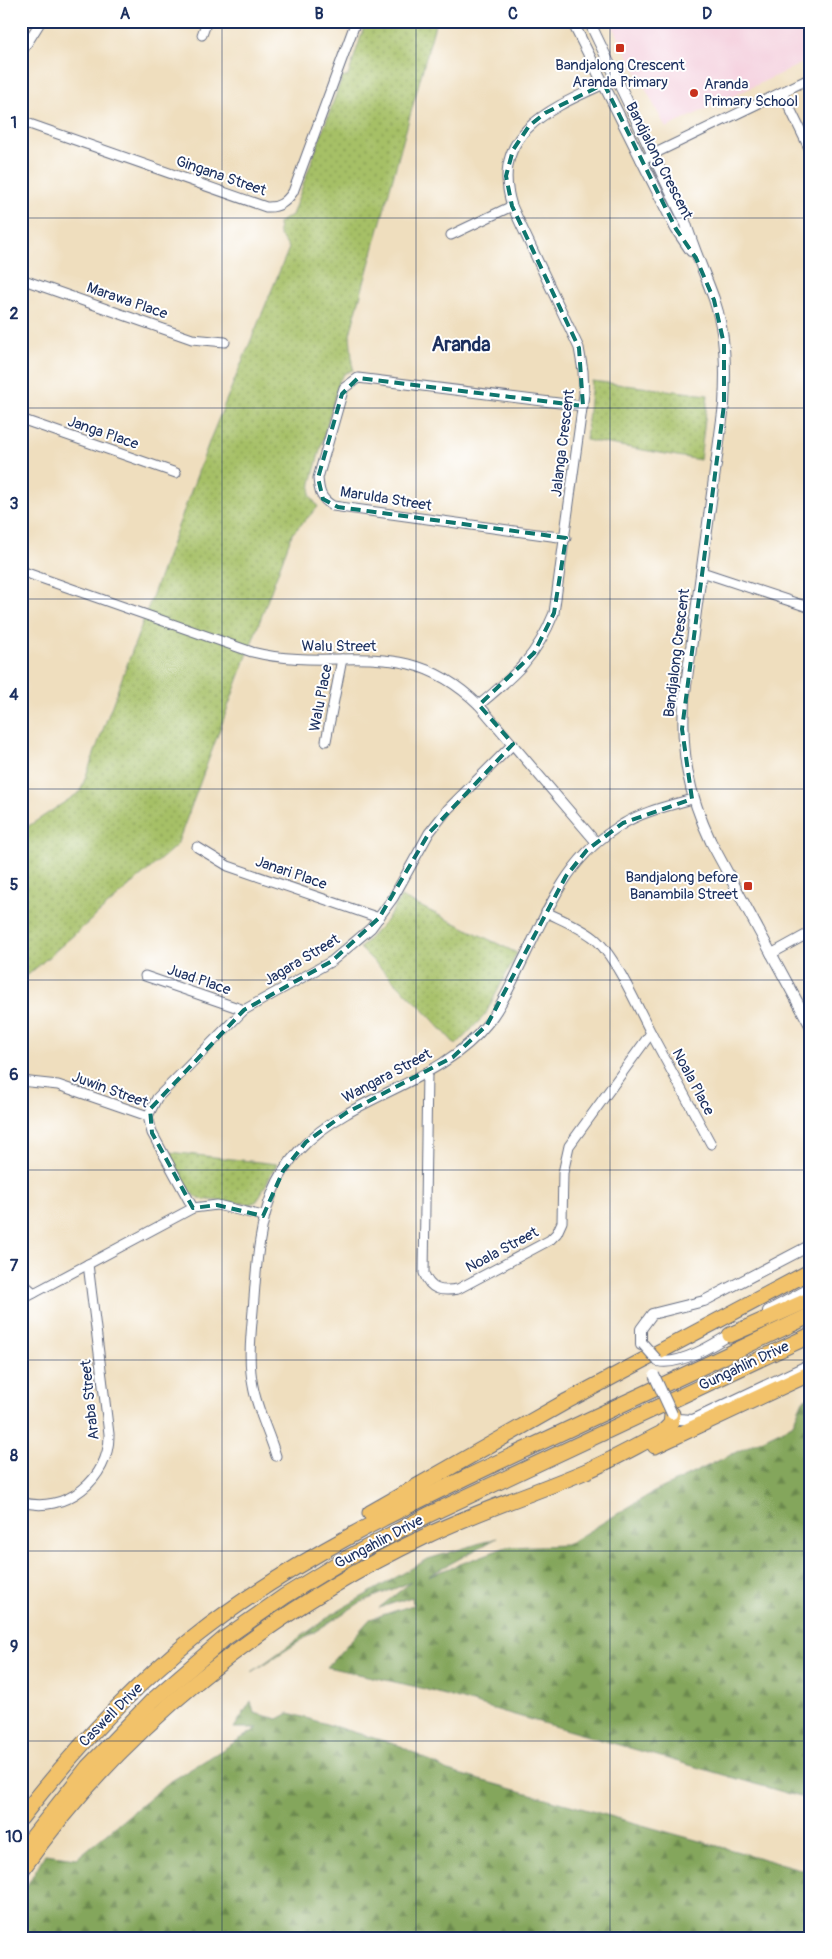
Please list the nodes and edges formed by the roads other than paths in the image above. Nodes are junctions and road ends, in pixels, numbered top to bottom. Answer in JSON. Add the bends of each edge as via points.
{"nodes":[{"id":1,"x":41,"y":21,"type":"edge"},
{"id":2,"x":207,"y":21,"type":"edge"},
{"id":3,"x":356,"y":21,"type":"edge"},
{"id":4,"x":572,"y":21,"type":"edge"},
{"id":5,"x":589,"y":21,"type":"edge"},
{"id":6,"x":202,"y":35,"type":"dead end"},
{"id":7,"x":21,"y":53,"type":"edge"},
{"id":8,"x":617,"y":78,"type":"junction"},
{"id":9,"x":811,"y":78,"type":"edge"},
{"id":10,"x":604,"y":84,"type":"junction"},
{"id":11,"x":782,"y":92,"type":"junction"},
{"id":12,"x":21,"y":121,"type":"edge"},
{"id":13,"x":811,"y":152,"type":"edge"},
{"id":14,"x":653,"y":154,"type":"junction"},
{"id":15,"x":641,"y":160,"type":"junction"},
{"id":16,"x":512,"y":206,"type":"junction"},
{"id":17,"x":452,"y":235,"type":"dead end"},
{"id":18,"x":696,"y":258,"type":"junction"},
{"id":19,"x":21,"y":279,"type":"edge"},
{"id":20,"x":225,"y":342,"type":"dead end"},
{"id":21,"x":583,"y":406,"type":"junction"},
{"id":22,"x":21,"y":419,"type":"edge"},
{"id":23,"x":176,"y":473,"type":"dead end"},
{"id":24,"x":566,"y":538,"type":"junction"},
{"id":25,"x":21,"y":571,"type":"edge"},
{"id":26,"x":702,"y":572,"type":"junction"},
{"id":27,"x":811,"y":608,"type":"edge"},
{"id":28,"x":342,"y":659,"type":"junction"},
{"id":29,"x":479,"y":706,"type":"junction"},
{"id":30,"x":326,"y":742,"type":"dead end"},
{"id":31,"x":513,"y":744,"type":"junction"},
{"id":32,"x":692,"y":799,"type":"junction"},
{"id":33,"x":596,"y":842,"type":"junction"},
{"id":34,"x":197,"y":848,"type":"dead end"},
{"id":35,"x":546,"y":912,"type":"junction"},
{"id":36,"x":379,"y":918,"type":"junction"},
{"id":37,"x":811,"y":932,"type":"edge"},
{"id":38,"x":771,"y":954,"type":"junction"},
{"id":39,"x":144,"y":976,"type":"dead end"},
{"id":40,"x":244,"y":1010,"type":"junction"},
{"id":41,"x":811,"y":1027,"type":"edge"},
{"id":42,"x":652,"y":1034,"type":"junction"},
{"id":43,"x":427,"y":1072,"type":"junction"},
{"id":44,"x":21,"y":1081,"type":"edge"},
{"id":45,"x":148,"y":1116,"type":"junction"},
{"id":46,"x":711,"y":1144,"type":"dead end"},
{"id":47,"x":192,"y":1208,"type":"junction"},
{"id":48,"x":263,"y":1216,"type":"junction"},
{"id":49,"x":811,"y":1244,"type":"edge"},
{"id":50,"x":88,"y":1264,"type":"junction"},
{"id":51,"x":811,"y":1271,"type":"edge"},
{"id":52,"x":21,"y":1282,"type":"edge"},
{"id":53,"x":811,"y":1288,"type":"edge"},
{"id":54,"x":34,"y":1293,"type":"junction"},
{"id":55,"x":811,"y":1299,"type":"edge"},
{"id":56,"x":21,"y":1300,"type":"edge"},
{"id":57,"x":811,"y":1315,"type":"edge"},
{"id":58,"x":730,"y":1334,"type":"junction"},
{"id":59,"x":811,"y":1334,"type":"edge"},
{"id":60,"x":654,"y":1363,"type":"junction"},
{"id":61,"x":809,"y":1367,"type":"edge"},
{"id":62,"x":672,"y":1414,"type":"junction"},
{"id":63,"x":276,"y":1456,"type":"dead end"},
{"id":64,"x":21,"y":1502,"type":"edge"},
{"id":65,"x":468,"y":1516,"type":"junction"},
{"id":66,"x":212,"y":1624,"type":"junction"},
{"id":67,"x":21,"y":1818,"type":"edge"},
{"id":68,"x":21,"y":1852,"type":"edge"},
{"id":69,"x":21,"y":1871,"type":"edge"}],
"edges":[{"from":1,"to":7,"type":"street"},
{"from":2,"to":6,"type":"street"},
{"from":3,"to":12,"type":"street","name":"Gingana Street","via":[[293,192],[278,206],[266,207]]},
{"from":4,"to":10,"type":"street","name":"Bandjalong Crescent"},
{"from":5,"to":8,"type":"street","name":"Bandjalong Crescent"},
{"from":8,"to":10,"type":"street","name":"Jalanga Crescent"},
{"from":8,"to":14,"type":"street","name":"Bandjalong Crescent"},
{"from":9,"to":11,"type":"street"},
{"from":10,"to":15,"type":"street","name":"Bandjalong Crescent"},
{"from":10,"to":16,"type":"street","name":"Jalanga Crescent","via":[[545,112],[520,138],[508,163],[506,176]]},
{"from":11,"to":13,"type":"street"},
{"from":11,"to":14,"type":"street"},
{"from":14,"to":15,"type":"street"},
{"from":14,"to":18,"type":"street","name":"Bandjalong Crescent","via":[[686,224]]},
{"from":15,"to":18,"type":"street","name":"Bandjalong Crescent","via":[[676,229]]},
{"from":16,"to":17,"type":"street"},
{"from":16,"to":21,"type":"street","name":"Jalanga Crescent","via":[[579,348],[584,371]]},
{"from":18,"to":26,"type":"street","name":"Bandjalong Crescent","via":[[722,329],[726,374]]},
{"from":19,"to":20,"type":"street","name":"Marawa Place","via":[[192,339]]},
{"from":21,"to":24,"type":"street","name":"Jalanga Crescent"},
{"from":21,"to":24,"type":"street","name":"Marulda Street","via":[[358,378],[342,394],[318,478],[319,492],[334,506]]},
{"from":22,"to":23,"type":"street","name":"Janga Place"},
{"from":24,"to":29,"type":"street","name":"Jalanga Crescent","via":[[554,613],[546,634],[519,671]]},
{"from":25,"to":28,"type":"street","name":"Walu Street","via":[[252,652],[288,660]]},
{"from":26,"to":27,"type":"street"},
{"from":26,"to":32,"type":"street","name":"Bandjalong Crescent","via":[[682,729]]},
{"from":28,"to":29,"type":"street","name":"Walu Street","via":[[398,660],[421,666],[453,682]]},
{"from":28,"to":30,"type":"street","name":"Walu Place"},
{"from":29,"to":31,"type":"street","name":"Walu Street"},
{"from":31,"to":33,"type":"street","name":"Walu Street"},
{"from":31,"to":36,"type":"street","name":"Jagara Street","via":[[448,809],[429,833]]},
{"from":32,"to":33,"type":"street","name":"Wangara Street","via":[[644,814]]},
{"from":32,"to":38,"type":"street","name":"Bandjalong Crescent","via":[[711,842]]},
{"from":33,"to":35,"type":"street","name":"Wangara Street","via":[[566,876]]},
{"from":34,"to":36,"type":"street","name":"Janari Place","via":[[228,866]]},
{"from":35,"to":42,"type":"street","via":[[580,929],[606,951]]},
{"from":35,"to":43,"type":"street","name":"Wangara Street","via":[[490,1020],[453,1057]]},
{"from":36,"to":40,"type":"street","name":"Jagara Street","via":[[332,961]]},
{"from":37,"to":38,"type":"street"},
{"from":38,"to":41,"type":"street","name":"Bandjalong Crescent"},
{"from":39,"to":40,"type":"street","name":"Juad Place"},
{"from":40,"to":45,"type":"street","name":"Jagara Street","via":[[157,1098]]},
{"from":42,"to":43,"type":"street","name":"Noala Street","via":[[569,1146],[563,1173],[562,1222],[557,1233],[550,1240],[458,1289],[444,1292],[429,1284],[424,1268]]},
{"from":42,"to":46,"type":"street","name":"Noala Place"},
{"from":43,"to":48,"type":"street","name":"Wangara Street","via":[[346,1113],[306,1142],[282,1172]]},
{"from":44,"to":45,"type":"street","name":"Juwin Street","via":[[58,1085]]},
{"from":45,"to":47,"type":"street","name":"Juwin Street","via":[[152,1133]]},
{"from":47,"to":48,"type":"street","via":[[217,1205]]},
{"from":47,"to":50,"type":"street"},
{"from":48,"to":63,"type":"street","name":"Wangara Street","via":[[256,1265],[251,1372],[259,1411]]},
{"from":49,"to":60,"type":"street","via":[[720,1294],[652,1314],[642,1325],[641,1343]]},
{"from":50,"to":54,"type":"street"},
{"from":50,"to":64,"type":"street","name":"Araba Street","via":[[109,1434],[106,1456],[95,1478],[70,1498],[47,1505]]},
{"from":51,"to":66,"type":"highway","via":[[567,1401],[306,1551],[256,1583]]},
{"from":52,"to":54,"type":"street"},
{"from":53,"to":58,"type":"street"},
{"from":54,"to":56,"type":"street"},
{"from":55,"to":58,"type":"highway"},
{"from":57,"to":66,"type":"highway","name":"Gungahlin Drive","via":[[389,1514],[304,1561]]},
{"from":58,"to":60,"type":"street","via":[[680,1360]]},
{"from":59,"to":68,"type":"highway","name":"Gungahlin Drive","via":[[428,1515],[347,1558],[285,1596],[226,1638],[152,1701],[88,1768]]},
{"from":60,"to":62,"type":"street","bridge":true,"via":[[654,1375]]},
{"from":61,"to":62,"type":"street","via":[[693,1420],[678,1419]]},
{"from":61,"to":65,"type":"highway","via":[[596,1473]]},
{"from":62,"to":65,"type":"highway","via":[[671,1424],[665,1431],[602,1464]]},
{"from":65,"to":69,"type":"highway","via":[[339,1581],[227,1657],[125,1749],[60,1821]]},
{"from":66,"to":67,"type":"highway","name":"Caswell Drive","via":[[155,1671],[80,1745]]}]}
